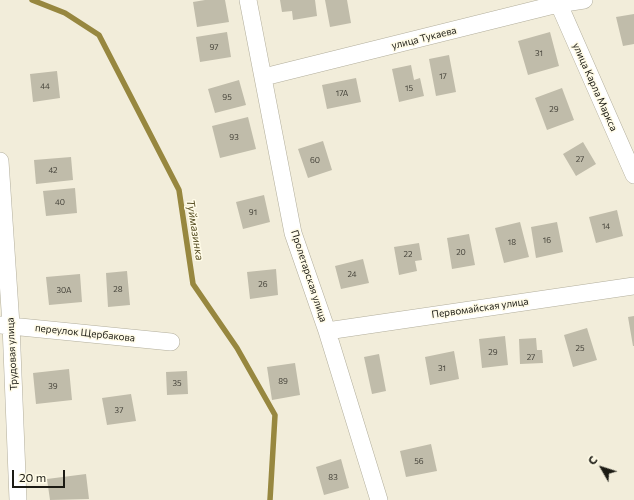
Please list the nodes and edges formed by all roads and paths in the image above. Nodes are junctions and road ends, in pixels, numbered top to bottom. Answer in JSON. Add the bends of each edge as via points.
{"nodes":[{"id":1,"x":248,"y":0,"type":"edge"},
{"id":2,"x":584,"y":0,"type":"edge"},
{"id":3,"x":557,"y":2,"type":"edge"},
{"id":4,"x":264,"y":77,"type":"junction"},
{"id":5,"x":0,"y":161,"type":"edge"},
{"id":6,"x":634,"y":175,"type":"edge"},
{"id":7,"x":634,"y":286,"type":"edge"},
{"id":8,"x":5,"y":325,"type":"edge"},
{"id":9,"x":327,"y":331,"type":"junction"},
{"id":10,"x":171,"y":342,"type":"dead end"},
{"id":11,"x":18,"y":500,"type":"edge"},
{"id":12,"x":379,"y":500,"type":"edge"}],
"edges":[{"from":1,"to":4,"type":"street","name":"Пролетарская улица"},
{"from":2,"to":3,"type":"street","name":"улица Тукаева"},
{"from":3,"to":4,"type":"street","name":"улица Тукаева"},
{"from":3,"to":6,"type":"street","name":"улица Карла Маркса"},
{"from":4,"to":9,"type":"street","name":"Пролетарская улица","via":[[294,233]]},
{"from":5,"to":8,"type":"street","name":"Трудовая улица"},
{"from":7,"to":9,"type":"street","name":"Первомайская улица"},
{"from":8,"to":10,"type":"street","name":"переулок Щербакова"},
{"from":8,"to":11,"type":"street","name":"Трудовая улица"},
{"from":9,"to":12,"type":"street","name":"Пролетарская улица"}]}
